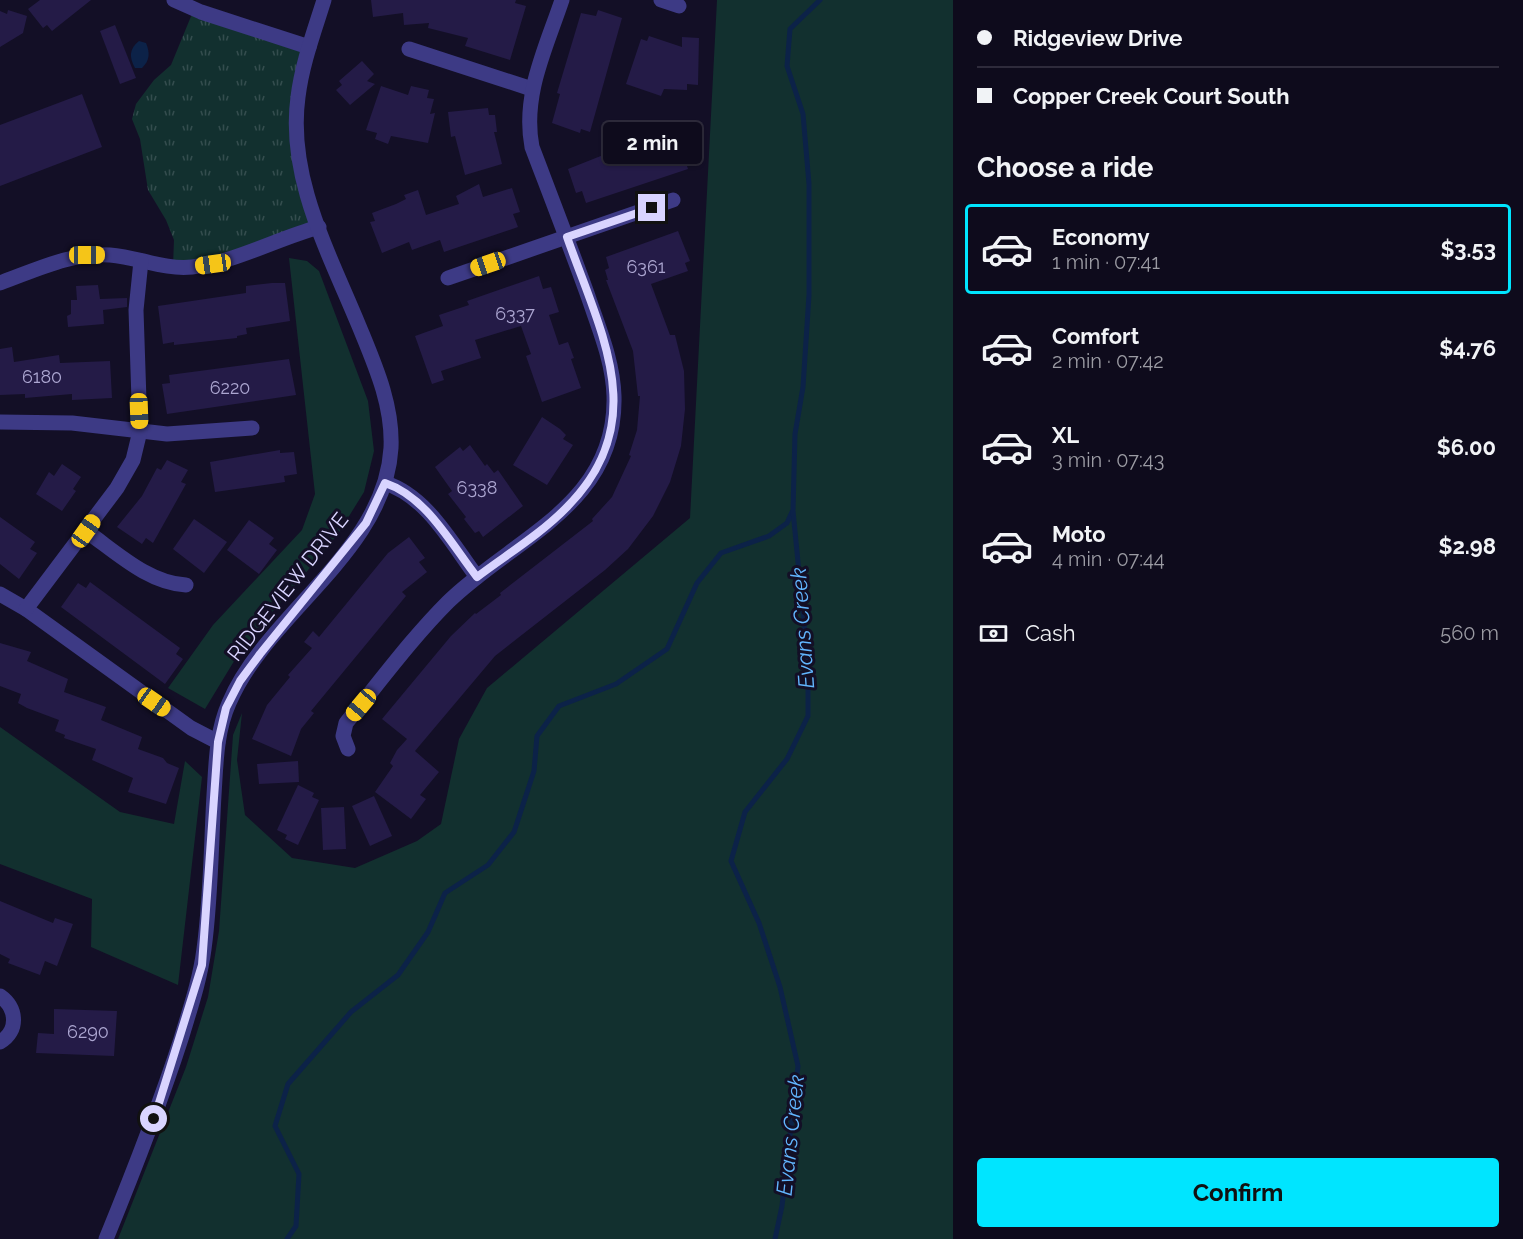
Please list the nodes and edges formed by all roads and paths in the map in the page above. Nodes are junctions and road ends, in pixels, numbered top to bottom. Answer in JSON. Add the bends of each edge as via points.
{"nodes":[{"id":1,"x":174,"y":0,"type":"edge"},
{"id":2,"x":324,"y":0,"type":"edge"},
{"id":3,"x":562,"y":0,"type":"edge"},
{"id":4,"x":661,"y":0,"type":"edge"},
{"id":5,"x":679,"y":6,"type":"dead end"},
{"id":6,"x":309,"y":47,"type":"junction"},
{"id":7,"x":409,"y":49,"type":"dead end"},
{"id":8,"x":532,"y":89,"type":"junction"},
{"id":9,"x":673,"y":200,"type":"dead end"},
{"id":10,"x":319,"y":227,"type":"junction"},
{"id":11,"x":567,"y":237,"type":"junction"},
{"id":12,"x":141,"y":261,"type":"junction"},
{"id":13,"x":448,"y":278,"type":"dead end"},
{"id":14,"x":0,"y":283,"type":"edge"},
{"id":15,"x":0,"y":422,"type":"edge"},
{"id":16,"x":252,"y":428,"type":"dead end"},
{"id":17,"x":140,"y":431,"type":"junction"},
{"id":18,"x":385,"y":483,"type":"junction"},
{"id":19,"x":86,"y":531,"type":"junction"},
{"id":20,"x":477,"y":577,"type":"junction"},
{"id":21,"x":186,"y":585,"type":"dead end"},
{"id":22,"x":0,"y":594,"type":"edge"},
{"id":23,"x":26,"y":609,"type":"junction"},
{"id":24,"x":218,"y":742,"type":"junction"},
{"id":25,"x":348,"y":749,"type":"dead end"},
{"id":26,"x":0,"y":996,"type":"edge"},
{"id":27,"x":0,"y":1042,"type":"edge"},
{"id":28,"x":106,"y":1239,"type":"edge"}],
"edges":[{"from":1,"to":6,"type":"street"},
{"from":2,"to":6,"type":"street","name":"RIDGEVIEW DRIVE"},
{"from":3,"to":8,"type":"street"},
{"from":4,"to":5,"type":"street"},
{"from":6,"to":10,"type":"street","name":"RIDGEVIEW DRIVE","via":[[298,98],[296,140],[301,173]]},
{"from":7,"to":8,"type":"street"},
{"from":8,"to":11,"type":"street","via":[[528,122],[532,147]]},
{"from":9,"to":11,"type":"street"},
{"from":10,"to":12,"type":"street","via":[[213,264],[165,266]]},
{"from":10,"to":18,"type":"street","name":"RIDGEVIEW DRIVE","via":[[386,400],[391,448]]},
{"from":11,"to":13,"type":"street"},
{"from":11,"to":20,"type":"street","via":[[612,373],[613,422],[608,445],[598,470],[565,510]]},
{"from":12,"to":14,"type":"street","via":[[87,255]]},
{"from":12,"to":17,"type":"street","via":[[136,310]]},
{"from":15,"to":17,"type":"street","via":[[72,423]]},
{"from":16,"to":17,"type":"street","via":[[196,434]]},
{"from":17,"to":19,"type":"street","via":[[127,474]]},
{"from":18,"to":20,"type":"street","via":[[421,505]]},
{"from":18,"to":24,"type":"street","name":"RIDGEVIEW DRIVE","via":[[355,539],[240,681],[226,708]]},
{"from":19,"to":21,"type":"street","via":[[149,574],[171,585]]},
{"from":19,"to":23,"type":"street"},
{"from":20,"to":25,"type":"street","via":[[438,613],[346,723],[343,736]]},
{"from":22,"to":23,"type":"street"},
{"from":23,"to":24,"type":"street","via":[[191,728]]},
{"from":24,"to":28,"type":"street","name":"RIDGEVIEW DRIVE","via":[[205,939],[198,982],[160,1105]]},
{"from":26,"to":27,"type":"street","via":[[12,1007],[14,1016],[11,1032]]}]}
